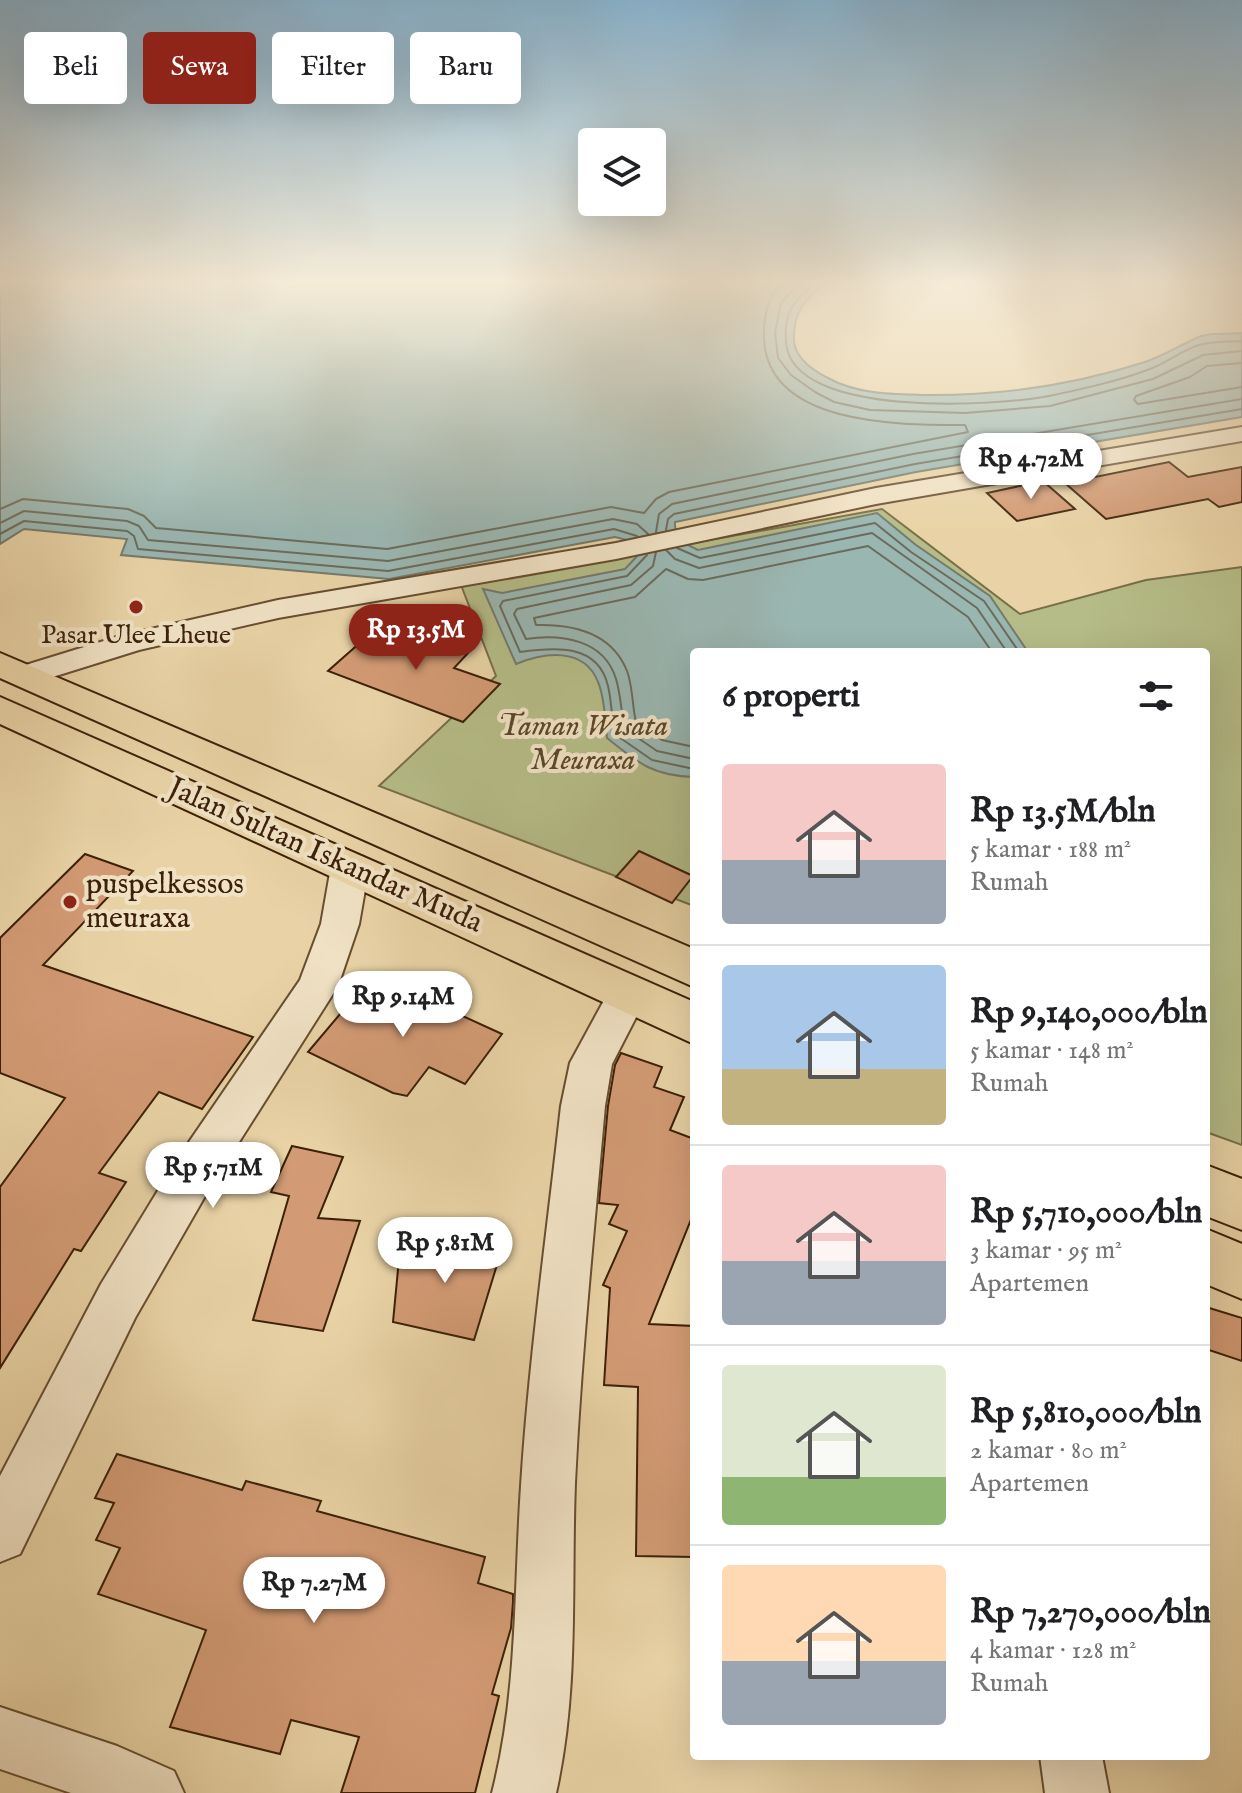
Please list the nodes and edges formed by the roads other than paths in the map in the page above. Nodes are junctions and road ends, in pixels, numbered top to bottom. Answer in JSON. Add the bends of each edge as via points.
{"nodes":[{"id":1,"x":1242,"y":434,"type":"edge"},
{"id":2,"x":13,"y":670,"type":"edge"},
{"id":3,"x":0,"y":709,"type":"edge"},
{"id":4,"x":350,"y":867,"type":"junction"},
{"id":5,"x":690,"y":967,"type":"edge"},
{"id":6,"x":628,"y":994,"type":"junction"},
{"id":7,"x":690,"y":1022,"type":"edge"},
{"id":8,"x":1210,"y":1192,"type":"edge"},
{"id":9,"x":1242,"y":1205,"type":"edge"},
{"id":10,"x":1210,"y":1258,"type":"edge"},
{"id":11,"x":1242,"y":1272,"type":"edge"},
{"id":12,"x":0,"y":1534,"type":"edge"},
{"id":13,"x":0,"y":1738,"type":"edge"},
{"id":14,"x":1072,"y":1760,"type":"edge"},
{"id":15,"x":152,"y":1793,"type":"edge"},
{"id":16,"x":524,"y":1793,"type":"edge"},
{"id":17,"x":1077,"y":1793,"type":"edge"}],
"edges":[{"from":1,"to":2,"type":"street","via":[[876,496],[616,551],[278,609]]},
{"from":2,"to":5,"type":"highway","name":"Jalan Sultan Iskandar Muda"},
{"from":3,"to":4,"type":"highway","name":"Jalan Sultan Iskandar Muda"},
{"from":4,"to":6,"type":"highway","name":"Jalan Sultan Iskandar Muda"},
{"from":4,"to":12,"type":"street","via":[[340,924],[318,986],[192,1176],[118,1301]]},
{"from":6,"to":7,"type":"highway","name":"Jalan Sultan Iskandar Muda"},
{"from":6,"to":16,"type":"street","via":[[595,1054],[583,1106],[548,1487],[542,1674]]},
{"from":8,"to":9,"type":"highway"},
{"from":10,"to":11,"type":"highway"},
{"from":13,"to":15,"type":"street"},
{"from":14,"to":17,"type":"street"}]}
